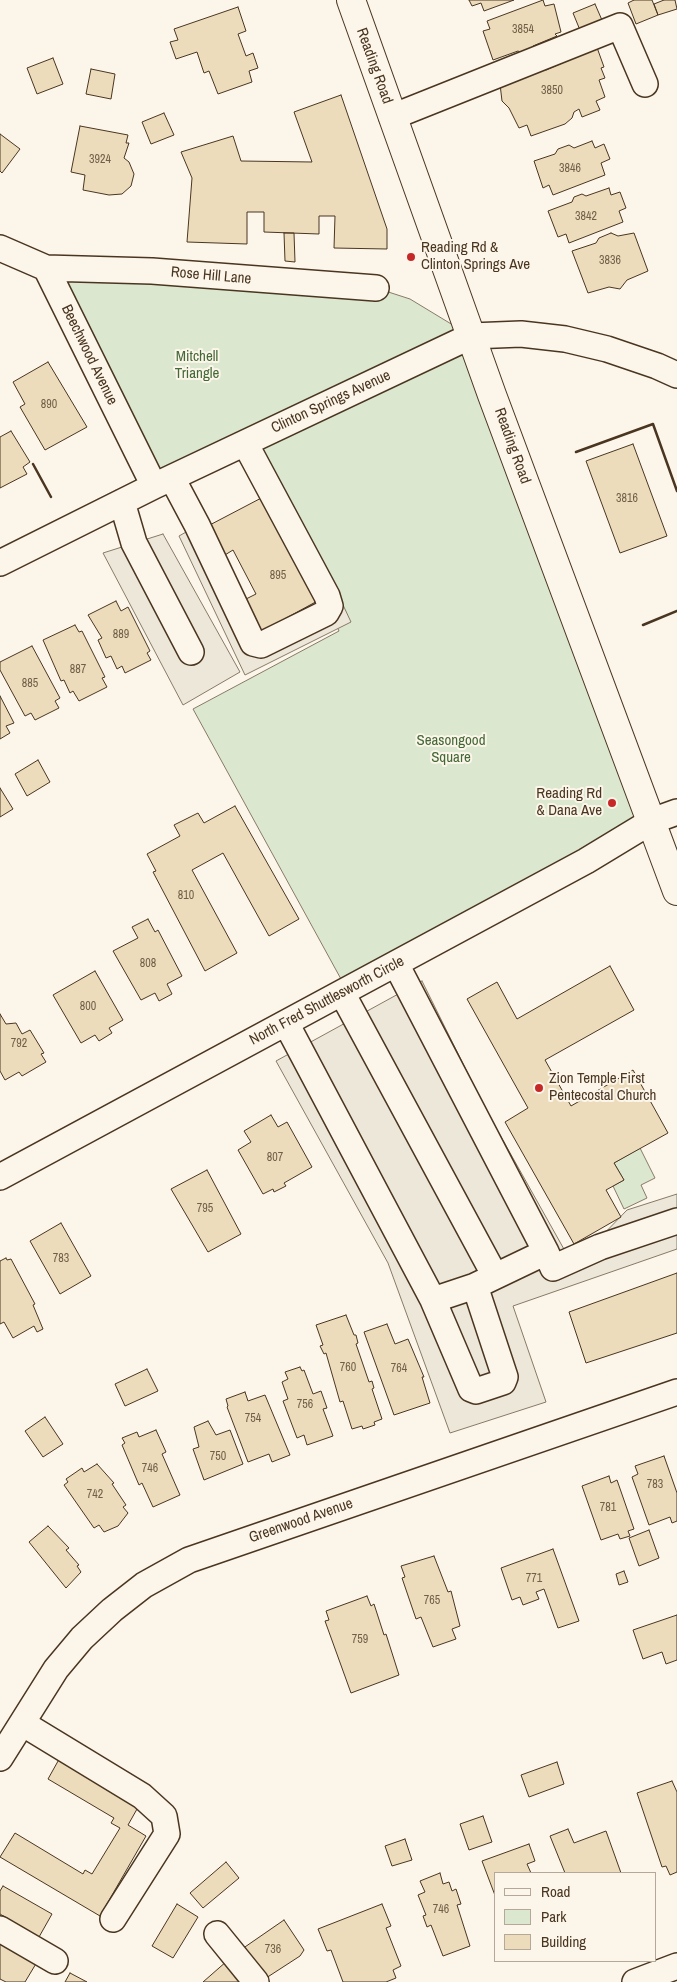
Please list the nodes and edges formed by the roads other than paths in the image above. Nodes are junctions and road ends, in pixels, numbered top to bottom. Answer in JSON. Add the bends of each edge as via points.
{"nodes":[{"id":1,"x":351,"y":0,"type":"edge"},
{"id":2,"x":645,"y":84,"type":"dead end"},
{"id":3,"x":392,"y":117,"type":"junction"},
{"id":4,"x":0,"y":248,"type":"edge"},
{"id":5,"x":46,"y":268,"type":"junction"},
{"id":6,"x":376,"y":288,"type":"dead end"},
{"id":7,"x":471,"y":336,"type":"junction"},
{"id":8,"x":677,"y":375,"type":"edge"},
{"id":9,"x":246,"y":443,"type":"junction"},
{"id":10,"x":163,"y":482,"type":"junction"},
{"id":11,"x":122,"y":502,"type":"junction"},
{"id":12,"x":0,"y":563,"type":"edge"},
{"id":13,"x":191,"y":652,"type":"dead end"},
{"id":14,"x":677,"y":812,"type":"edge"},
{"id":15,"x":652,"y":821,"type":"junction"},
{"id":16,"x":677,"y":891,"type":"edge"},
{"id":17,"x":396,"y":964,"type":"junction"},
{"id":18,"x":342,"y":993,"type":"junction"},
{"id":19,"x":286,"y":1023,"type":"junction"},
{"id":20,"x":0,"y":1177,"type":"edge"},
{"id":21,"x":677,"y":1221,"type":"edge"},
{"id":22,"x":546,"y":1252,"type":"junction"},
{"id":23,"x":485,"y":1281,"type":"junction"},
{"id":24,"x":433,"y":1300,"type":"junction"},
{"id":25,"x":677,"y":1392,"type":"edge"},
{"id":26,"x":22,"y":1723,"type":"junction"},
{"id":27,"x":0,"y":1758,"type":"edge"},
{"id":28,"x":113,"y":1919,"type":"dead end"},
{"id":29,"x":0,"y":1929,"type":"edge"},
{"id":30,"x":217,"y":1934,"type":"dead end"},
{"id":31,"x":55,"y":1961,"type":"dead end"},
{"id":32,"x":677,"y":1966,"type":"edge"},
{"id":33,"x":640,"y":1981,"type":"edge"},
{"id":34,"x":256,"y":1982,"type":"edge"}],
"edges":[{"from":1,"to":3,"type":"main road","name":"Reading Road"},
{"from":2,"to":3,"type":"street","via":[[620,26]]},
{"from":3,"to":7,"type":"main road","name":"Reading Road"},
{"from":4,"to":5,"type":"street"},
{"from":5,"to":6,"type":"street","name":"Rose Hill Lane","via":[[152,271]]},
{"from":5,"to":10,"type":"street","name":"Beechwood Avenue"},
{"from":7,"to":8,"type":"street","name":"Clinton Springs Avenue","via":[[521,334],[565,339],[607,349]]},
{"from":7,"to":9,"type":"street","name":"Clinton Springs Avenue"},
{"from":7,"to":15,"type":"main road","name":"Reading Road"},
{"from":9,"to":10,"type":"street","name":"Clinton Springs Avenue"},
{"from":9,"to":10,"type":"street","name":"Beechwood Avenue","via":[[330,606],[326,613],[261,645],[253,643],[197,525]]},
{"from":10,"to":11,"type":"street","name":"Clinton Springs Avenue"},
{"from":11,"to":12,"type":"street","name":"Clinton Springs Avenue"},
{"from":11,"to":13,"type":"street","via":[[134,543]]},
{"from":14,"to":15,"type":"street","name":"North Fred Shuttlesworth Circle"},
{"from":15,"to":16,"type":"main road","name":"Reading Road"},
{"from":15,"to":17,"type":"street","name":"North Fred Shuttlesworth Circle","via":[[586,861]]},
{"from":17,"to":18,"type":"street","name":"North Fred Shuttlesworth Circle"},
{"from":17,"to":22,"type":"street"},
{"from":18,"to":19,"type":"street","name":"North Fred Shuttlesworth Circle"},
{"from":18,"to":23,"type":"street"},
{"from":19,"to":20,"type":"street","name":"North Fred Shuttlesworth Circle"},
{"from":19,"to":24,"type":"street"},
{"from":21,"to":22,"type":"street","via":[[553,1268]]},
{"from":22,"to":23,"type":"street"},
{"from":23,"to":24,"type":"street"},
{"from":23,"to":24,"type":"street","via":[[505,1377],[503,1382],[476,1391],[471,1389]]},
{"from":25,"to":26,"type":"street","name":"Greenwood Avenue","via":[[189,1560],[144,1585],[82,1638],[56,1670]]},
{"from":26,"to":27,"type":"street","name":"Greenwood Avenue"},
{"from":26,"to":28,"type":"street","via":[[142,1796],[164,1816],[167,1834]]},
{"from":29,"to":31,"type":"street"},
{"from":30,"to":34,"type":"street"},
{"from":32,"to":33,"type":"street"}]}
